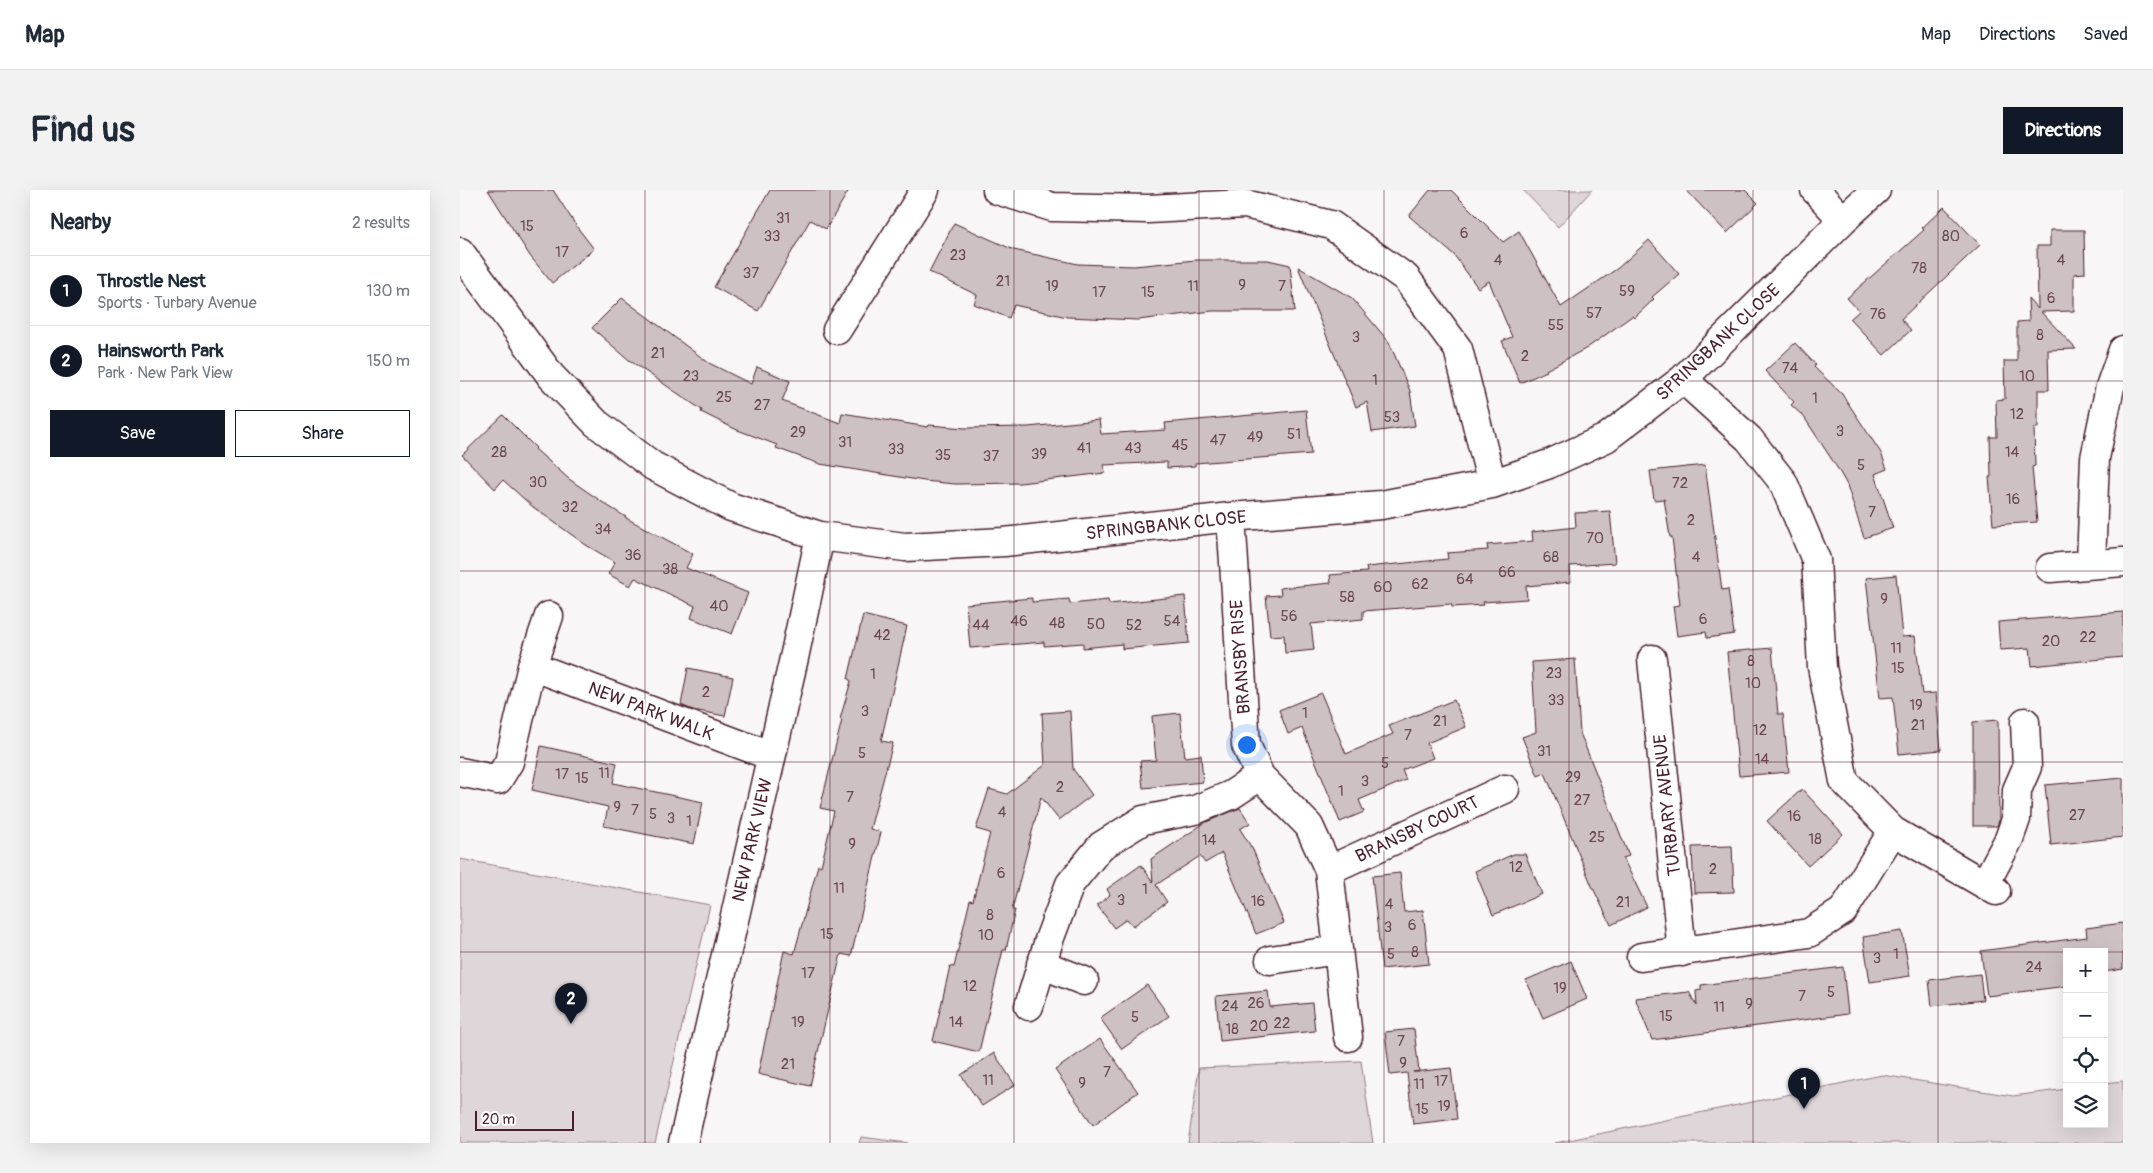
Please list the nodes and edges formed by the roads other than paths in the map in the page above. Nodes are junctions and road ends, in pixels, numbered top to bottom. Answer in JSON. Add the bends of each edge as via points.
{"nodes":[{"id":1,"x":925,"y":190,"type":"edge"},
{"id":2,"x":997,"y":190,"type":"edge"},
{"id":3,"x":1815,"y":190,"type":"edge"},
{"id":4,"x":1876,"y":190,"type":"edge"},
{"id":5,"x":1148,"y":199,"type":"edge"},
{"id":6,"x":1843,"y":220,"type":"junction"},
{"id":7,"x":460,"y":252,"type":"edge"},
{"id":8,"x":836,"y":330,"type":"dead end"},
{"id":9,"x":2123,"y":350,"type":"edge"},
{"id":10,"x":1684,"y":379,"type":"junction"},
{"id":11,"x":1492,"y":484,"type":"junction"},
{"id":12,"x":1230,"y":517,"type":"junction"},
{"id":13,"x":820,"y":536,"type":"junction"},
{"id":14,"x":2123,"y":562,"type":"edge"},
{"id":15,"x":2091,"y":564,"type":"junction"},
{"id":16,"x":2050,"y":568,"type":"dead end"},
{"id":17,"x":549,"y":616,"type":"dead end"},
{"id":18,"x":1652,"y":659,"type":"dead end"},
{"id":19,"x":532,"y":666,"type":"junction"},
{"id":20,"x":2025,"y":722,"type":"dead end"},
{"id":21,"x":771,"y":756,"type":"junction"},
{"id":22,"x":460,"y":772,"type":"edge"},
{"id":23,"x":1260,"y":776,"type":"junction"},
{"id":24,"x":1506,"y":789,"type":"dead end"},
{"id":25,"x":1893,"y":831,"type":"junction"},
{"id":26,"x":1329,"y":870,"type":"junction"},
{"id":27,"x":1338,"y":950,"type":"junction"},
{"id":28,"x":1682,"y":952,"type":"junction"},
{"id":29,"x":1641,"y":958,"type":"dead end"},
{"id":30,"x":1270,"y":960,"type":"dead end"},
{"id":31,"x":1041,"y":964,"type":"junction"},
{"id":32,"x":1084,"y":981,"type":"dead end"},
{"id":33,"x":1029,"y":1006,"type":"dead end"},
{"id":34,"x":1348,"y":1036,"type":"dead end"},
{"id":35,"x":683,"y":1143,"type":"edge"}],
"edges":[{"from":1,"to":8,"type":"street"},
{"from":2,"to":5,"type":"street","via":[[1052,207]]},
{"from":3,"to":6,"type":"street"},
{"from":4,"to":6,"type":"street","name":"SPRINGBANK CLOSE"},
{"from":5,"to":11,"type":"street","via":[[1245,204],[1331,225],[1406,278],[1458,349]]},
{"from":6,"to":10,"type":"street","name":"SPRINGBANK CLOSE"},
{"from":7,"to":13,"type":"street","name":"SPRINGBANK CLOSE","via":[[551,376],[596,423],[653,466],[731,507]]},
{"from":9,"to":15,"type":"street","via":[[2110,387],[2095,458]]},
{"from":10,"to":11,"type":"street","name":"SPRINGBANK CLOSE","via":[[1606,438],[1549,464]]},
{"from":10,"to":25,"type":"street","via":[[1749,439],[1783,482],[1816,560],[1822,667],[1844,780]]},
{"from":11,"to":12,"type":"street","name":"SPRINGBANK CLOSE","via":[[1381,505]]},
{"from":12,"to":13,"type":"street","name":"SPRINGBANK CLOSE","via":[[1004,542],[905,547]]},
{"from":12,"to":23,"type":"street","name":"BRANSBY RISE","via":[[1246,745]]},
{"from":13,"to":21,"type":"street","name":"NEW PARK VIEW"},
{"from":14,"to":15,"type":"street"},
{"from":15,"to":16,"type":"street"},
{"from":17,"to":19,"type":"street"},
{"from":18,"to":28,"type":"street","name":"TURBARY AVENUE"},
{"from":19,"to":21,"type":"street","name":"NEW PARK WALK"},
{"from":19,"to":22,"type":"street","via":[[509,762],[498,780]]},
{"from":20,"to":25,"type":"street","via":[[2027,767],[2017,790],[2016,819],[1990,887]]},
{"from":21,"to":35,"type":"street","name":"NEW PARK VIEW"},
{"from":23,"to":26,"type":"street","name":"BRANSBY RISE","via":[[1309,826]]},
{"from":23,"to":31,"type":"street","via":[[1231,795],[1194,810],[1143,820],[1101,846],[1070,884]]},
{"from":24,"to":26,"type":"street","name":"BRANSBY COURT"},
{"from":25,"to":28,"type":"street","via":[[1842,911],[1809,933]]},
{"from":26,"to":27,"type":"street","name":"BRANSBY RISE"},
{"from":27,"to":30,"type":"street"},
{"from":27,"to":34,"type":"street","name":"BRANSBY RISE"},
{"from":28,"to":29,"type":"street"},
{"from":31,"to":32,"type":"street"},
{"from":31,"to":33,"type":"street"}]}
